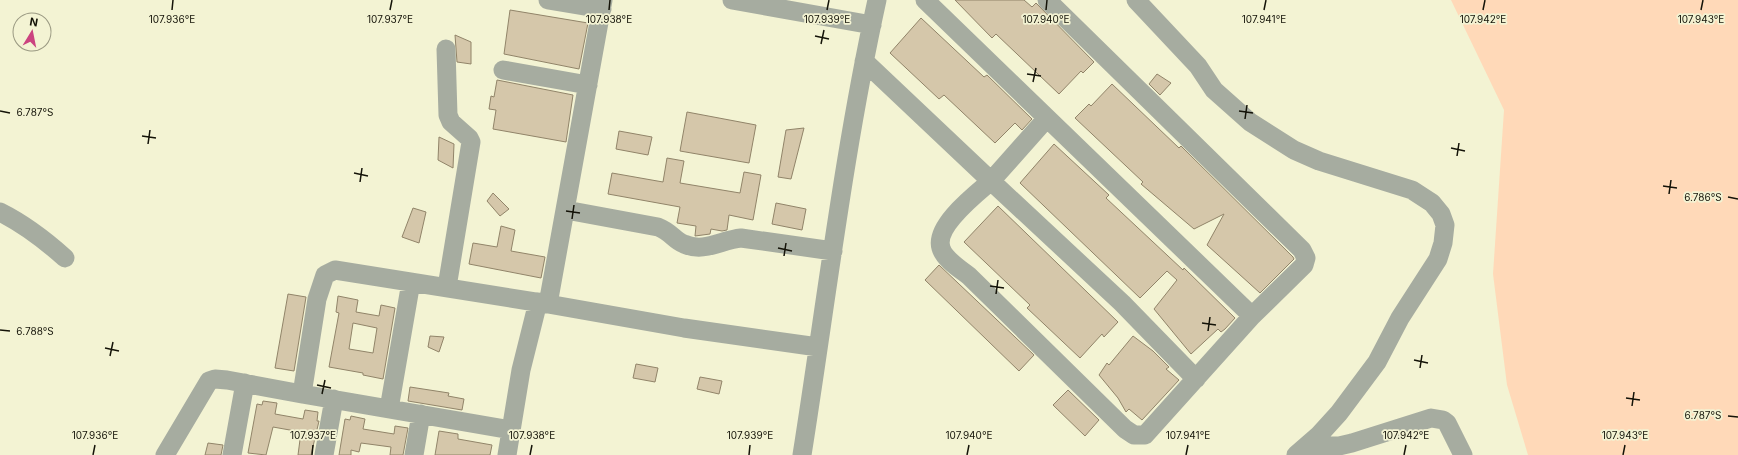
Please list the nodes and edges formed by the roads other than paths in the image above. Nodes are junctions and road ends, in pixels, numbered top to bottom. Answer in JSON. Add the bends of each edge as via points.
{"nodes":[{"id":1,"x":548,"y":0,"type":"edge"},
{"id":2,"x":732,"y":0,"type":"edge"},
{"id":3,"x":877,"y":0,"type":"edge"},
{"id":4,"x":925,"y":0,"type":"edge"},
{"id":5,"x":1047,"y":0,"type":"edge"},
{"id":6,"x":1136,"y":0,"type":"edge"},
{"id":7,"x":603,"y":4,"type":"edge"},
{"id":8,"x":872,"y":25,"type":"junction"},
{"id":9,"x":446,"y":49,"type":"dead end"},
{"id":10,"x":864,"y":61,"type":"junction"},
{"id":11,"x":503,"y":70,"type":"dead end"},
{"id":12,"x":588,"y":86,"type":"junction"},
{"id":13,"x":1047,"y":118,"type":"junction"},
{"id":14,"x":991,"y":180,"type":"junction"},
{"id":15,"x":566,"y":210,"type":"junction"},
{"id":16,"x":0,"y":212,"type":"edge"},
{"id":17,"x":832,"y":251,"type":"junction"},
{"id":18,"x":65,"y":258,"type":"dead end"},
{"id":19,"x":411,"y":282,"type":"junction"},
{"id":20,"x":447,"y":288,"type":"junction"},
{"id":21,"x":543,"y":303,"type":"junction"},
{"id":22,"x":1252,"y":316,"type":"junction"},
{"id":23,"x":818,"y":347,"type":"junction"},
{"id":24,"x":1196,"y":379,"type":"junction"},
{"id":25,"x":245,"y":383,"type":"junction"},
{"id":26,"x":302,"y":394,"type":"junction"},
{"id":27,"x":334,"y":400,"type":"junction"},
{"id":28,"x":389,"y":409,"type":"junction"},
{"id":29,"x":422,"y":414,"type":"junction"},
{"id":30,"x":511,"y":430,"type":"junction"},
{"id":31,"x":1301,"y":450,"type":"edge"},
{"id":32,"x":165,"y":455,"type":"edge"},
{"id":33,"x":232,"y":455,"type":"edge"},
{"id":34,"x":324,"y":455,"type":"edge"},
{"id":35,"x":414,"y":455,"type":"edge"},
{"id":36,"x":507,"y":455,"type":"edge"},
{"id":37,"x":802,"y":455,"type":"edge"},
{"id":38,"x":1463,"y":455,"type":"edge"}],
"edges":[{"from":1,"to":7,"type":"street"},
{"from":2,"to":8,"type":"street"},
{"from":3,"to":8,"type":"street"},
{"from":4,"to":13,"type":"street"},
{"from":5,"to":22,"type":"street","via":[[1231,178],[1305,254],[1304,265]]},
{"from":6,"to":31,"type":"street","via":[[1198,66],[1214,90],[1250,122],[1294,150],[1319,161],[1412,190],[1432,203],[1441,214],[1445,225],[1438,259],[1400,318],[1377,362],[1340,413]]},
{"from":7,"to":12,"type":"street"},
{"from":8,"to":10,"type":"street"},
{"from":9,"to":20,"type":"street","via":[[448,115],[451,122],[470,138],[471,142]]},
{"from":10,"to":14,"type":"street"},
{"from":10,"to":17,"type":"street"},
{"from":11,"to":12,"type":"street"},
{"from":12,"to":15,"type":"street"},
{"from":13,"to":14,"type":"street"},
{"from":13,"to":22,"type":"street"},
{"from":14,"to":24,"type":"street","via":[[1122,303]]},
{"from":14,"to":24,"type":"street","via":[[960,208],[942,232],[940,242],[944,255],[1134,435],[1146,435]]},
{"from":15,"to":17,"type":"street","via":[[658,227],[668,231],[682,243],[695,247],[706,247],[741,238]]},
{"from":15,"to":21,"type":"street"},
{"from":16,"to":18,"type":"street","via":[[32,231]]},
{"from":17,"to":23,"type":"street"},
{"from":19,"to":20,"type":"street"},
{"from":19,"to":26,"type":"street","via":[[335,270],[325,275],[317,299]]},
{"from":19,"to":28,"type":"street"},
{"from":20,"to":21,"type":"street"},
{"from":21,"to":23,"type":"street","via":[[684,328]]},
{"from":21,"to":30,"type":"street","via":[[521,370]]},
{"from":22,"to":24,"type":"street"},
{"from":23,"to":37,"type":"street"},
{"from":25,"to":26,"type":"street"},
{"from":25,"to":32,"type":"street","via":[[215,379],[209,381]]},
{"from":25,"to":33,"type":"street"},
{"from":26,"to":27,"type":"street"},
{"from":27,"to":28,"type":"street"},
{"from":27,"to":34,"type":"street"},
{"from":28,"to":29,"type":"street"},
{"from":29,"to":30,"type":"street"},
{"from":29,"to":35,"type":"street"},
{"from":30,"to":36,"type":"street"},
{"from":31,"to":38,"type":"street","via":[[1352,443],[1431,418],[1447,422]]}]}
